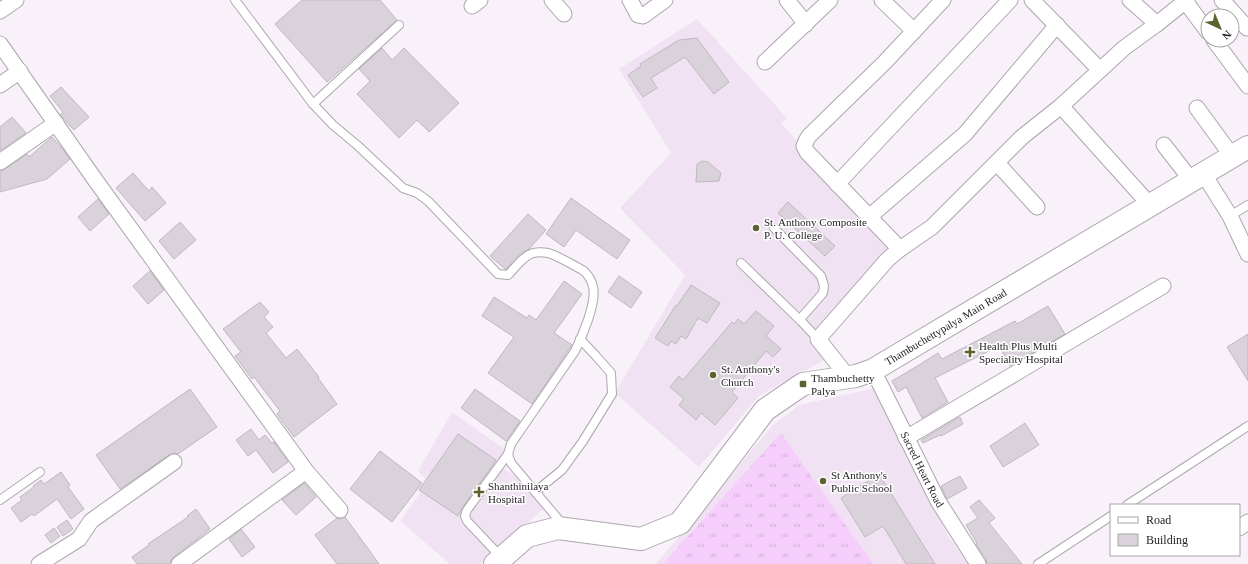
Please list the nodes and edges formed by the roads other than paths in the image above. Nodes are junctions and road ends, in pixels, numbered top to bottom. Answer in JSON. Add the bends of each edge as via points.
{"nodes":[{"id":1,"x":16,"y":0,"type":"edge"},
{"id":2,"x":235,"y":0,"type":"edge"},
{"id":3,"x":630,"y":0,"type":"edge"},
{"id":4,"x":665,"y":0,"type":"edge"},
{"id":5,"x":787,"y":0,"type":"edge"},
{"id":6,"x":830,"y":0,"type":"edge"},
{"id":7,"x":882,"y":0,"type":"edge"},
{"id":8,"x":943,"y":0,"type":"edge"},
{"id":9,"x":1010,"y":0,"type":"edge"},
{"id":10,"x":1032,"y":0,"type":"edge"},
{"id":11,"x":1130,"y":0,"type":"edge"},
{"id":12,"x":1222,"y":0,"type":"edge"},
{"id":13,"x":1186,"y":1,"type":"edge"},
{"id":14,"x":0,"y":11,"type":"edge"},
{"id":15,"x":1200,"y":21,"type":"edge"},
{"id":16,"x":806,"y":24,"type":"junction"},
{"id":17,"x":1157,"y":24,"type":"junction"},
{"id":18,"x":399,"y":25,"type":"dead end"},
{"id":19,"x":1057,"y":25,"type":"junction"},
{"id":20,"x":1247,"y":28,"type":"edge"},
{"id":21,"x":914,"y":31,"type":"junction"},
{"id":22,"x":0,"y":44,"type":"edge"},
{"id":23,"x":1220,"y":48,"type":"edge"},
{"id":24,"x":765,"y":62,"type":"dead end"},
{"id":25,"x":1100,"y":70,"type":"junction"},
{"id":26,"x":20,"y":71,"type":"junction"},
{"id":27,"x":0,"y":85,"type":"edge"},
{"id":28,"x":1248,"y":86,"type":"edge"},
{"id":29,"x":313,"y":104,"type":"junction"},
{"id":30,"x":1061,"y":106,"type":"junction"},
{"id":31,"x":1197,"y":108,"type":"dead end"},
{"id":32,"x":56,"y":123,"type":"junction"},
{"id":33,"x":1164,"y":145,"type":"dead end"},
{"id":34,"x":1240,"y":152,"type":"edge"},
{"id":35,"x":0,"y":162,"type":"edge"},
{"id":36,"x":997,"y":162,"type":"junction"},
{"id":37,"x":1198,"y":177,"type":"junction"},
{"id":38,"x":837,"y":184,"type":"junction"},
{"id":39,"x":1150,"y":205,"type":"junction"},
{"id":40,"x":1248,"y":205,"type":"edge"},
{"id":41,"x":1037,"y":207,"type":"dead end"},
{"id":42,"x":1230,"y":216,"type":"junction"},
{"id":43,"x":870,"y":217,"type":"junction"},
{"id":44,"x":774,"y":228,"type":"dead end"},
{"id":45,"x":900,"y":249,"type":"junction"},
{"id":46,"x":1248,"y":254,"type":"edge"},
{"id":47,"x":741,"y":263,"type":"dead end"},
{"id":48,"x":1163,"y":286,"type":"dead end"},
{"id":49,"x":801,"y":321,"type":"junction"},
{"id":50,"x":580,"y":339,"type":"junction"},
{"id":51,"x":818,"y":339,"type":"junction"},
{"id":52,"x":873,"y":370,"type":"junction"},
{"id":53,"x":848,"y":377,"type":"junction"},
{"id":54,"x":1248,"y":426,"type":"edge"},
{"id":55,"x":906,"y":438,"type":"junction"},
{"id":56,"x":508,"y":454,"type":"junction"},
{"id":57,"x":174,"y":462,"type":"dead end"},
{"id":58,"x":306,"y":471,"type":"junction"},
{"id":59,"x":40,"y":472,"type":"dead end"},
{"id":60,"x":535,"y":492,"type":"junction"},
{"id":61,"x":0,"y":500,"type":"edge"},
{"id":62,"x":1129,"y":504,"type":"edge"},
{"id":63,"x":340,"y":510,"type":"dead end"},
{"id":64,"x":1110,"y":517,"type":"edge"},
{"id":65,"x":567,"y":529,"type":"junction"},
{"id":66,"x":498,"y":561,"type":"edge"},
{"id":67,"x":39,"y":564,"type":"edge"},
{"id":68,"x":179,"y":564,"type":"edge"},
{"id":69,"x":978,"y":564,"type":"edge"},
{"id":70,"x":1038,"y":564,"type":"edge"}],
"edges":[{"from":1,"to":14,"type":"street"},
{"from":2,"to":29,"type":"lane"},
{"from":3,"to":4,"type":"street","via":[[638,14],[643,16]]},
{"from":5,"to":16,"type":"street"},
{"from":6,"to":16,"type":"street"},
{"from":7,"to":21,"type":"street"},
{"from":8,"to":21,"type":"street"},
{"from":9,"to":38,"type":"street"},
{"from":10,"to":19,"type":"street"},
{"from":11,"to":17,"type":"street"},
{"from":12,"to":20,"type":"street"},
{"from":13,"to":15,"type":"street"},
{"from":13,"to":17,"type":"street"},
{"from":16,"to":24,"type":"street"},
{"from":17,"to":25,"type":"street","via":[[1124,48]]},
{"from":18,"to":29,"type":"lane"},
{"from":19,"to":25,"type":"street"},
{"from":19,"to":43,"type":"street","via":[[965,134]]},
{"from":21,"to":38,"type":"street","via":[[806,141],[804,146],[807,152]]},
{"from":22,"to":26,"type":"street"},
{"from":23,"to":28,"type":"street"},
{"from":25,"to":30,"type":"street"},
{"from":26,"to":27,"type":"street"},
{"from":26,"to":32,"type":"street"},
{"from":29,"to":50,"type":"lane","via":[[403,188],[417,193],[428,201],[498,274],[508,275],[525,258],[540,252],[550,253],[584,272],[593,286],[594,296]]},
{"from":30,"to":36,"type":"street","via":[[1022,137]]},
{"from":30,"to":39,"type":"street"},
{"from":31,"to":34,"type":"street"},
{"from":32,"to":35,"type":"street"},
{"from":32,"to":58,"type":"street"},
{"from":33,"to":37,"type":"street"},
{"from":34,"to":37,"type":"main road","name":"Thambuchettypalya Main Road"},
{"from":36,"to":41,"type":"street"},
{"from":36,"to":45,"type":"street","via":[[932,227]]},
{"from":37,"to":39,"type":"main road","name":"Thambuchettypalya Main Road"},
{"from":37,"to":42,"type":"street"},
{"from":38,"to":43,"type":"street"},
{"from":39,"to":52,"type":"main road","name":"Thambuchettypalya Main Road"},
{"from":40,"to":42,"type":"lane"},
{"from":42,"to":46,"type":"street"},
{"from":43,"to":45,"type":"street"},
{"from":44,"to":49,"type":"lane","via":[[823,281],[823,293]]},
{"from":45,"to":51,"type":"street","via":[[888,259]]},
{"from":47,"to":49,"type":"lane"},
{"from":48,"to":55,"type":"street"},
{"from":49,"to":51,"type":"lane"},
{"from":50,"to":56,"type":"lane","via":[[575,351],[511,444]]},
{"from":50,"to":60,"type":"lane","via":[[610,373],[612,394],[562,470]]},
{"from":51,"to":53,"type":"street"},
{"from":52,"to":53,"type":"main road","name":"Thambuchettypalya Main Road"},
{"from":52,"to":55,"type":"street","name":"Sacred Heart Road"},
{"from":53,"to":65,"type":"main road","name":"Thambuchettypalya Main Road","via":[[803,384],[765,410],[680,523],[641,539]]},
{"from":54,"to":62,"type":"lane"},
{"from":55,"to":69,"type":"street","name":"Sacred Heart Road","via":[[938,502]]},
{"from":56,"to":60,"type":"lane","via":[[511,463]]},
{"from":56,"to":66,"type":"lane","via":[[465,516],[466,521]]},
{"from":57,"to":67,"type":"street","via":[[91,521],[78,539]]},
{"from":58,"to":63,"type":"street"},
{"from":58,"to":68,"type":"street"},
{"from":59,"to":61,"type":"lane"},
{"from":60,"to":65,"type":"lane"},
{"from":64,"to":70,"type":"lane"},
{"from":65,"to":66,"type":"main road","name":"Thambuchettypalya Main Road","via":[[558,528],[527,536]]}]}
